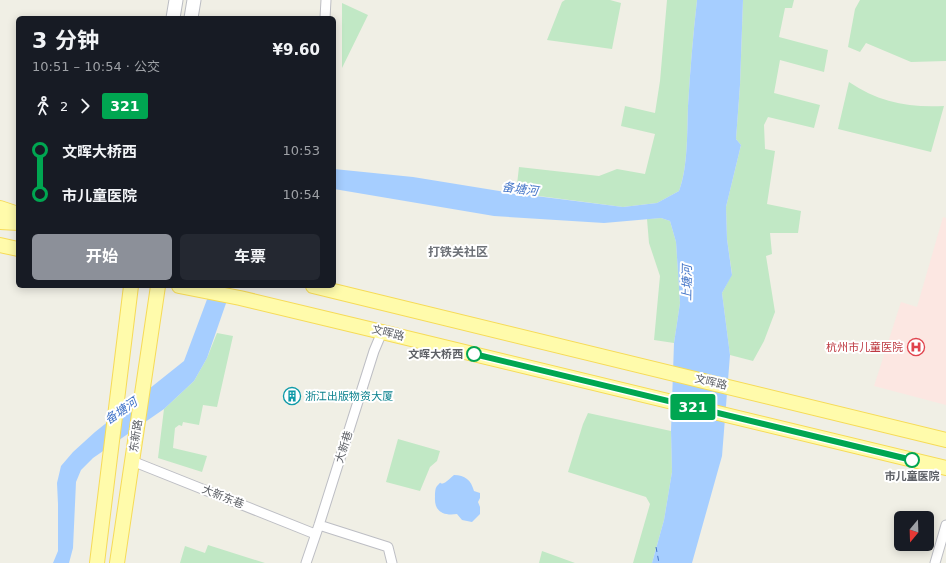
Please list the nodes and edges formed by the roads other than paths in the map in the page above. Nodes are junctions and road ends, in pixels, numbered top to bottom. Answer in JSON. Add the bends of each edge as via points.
{"nodes":[{"id":1,"x":176,"y":0,"type":"edge"},
{"id":2,"x":194,"y":0,"type":"edge"},
{"id":3,"x":326,"y":0,"type":"edge"},
{"id":4,"x":173,"y":16,"type":"edge"},
{"id":5,"x":191,"y":16,"type":"edge"},
{"id":6,"x":325,"y":16,"type":"edge"},
{"id":7,"x":0,"y":208,"type":"edge"},
{"id":8,"x":16,"y":213,"type":"edge"},
{"id":9,"x":0,"y":222,"type":"edge"},
{"id":10,"x":16,"y":223,"type":"edge"},
{"id":11,"x":1,"y":245,"type":"edge"},
{"id":12,"x":16,"y":249,"type":"edge"},
{"id":13,"x":131,"y":288,"type":"edge"},
{"id":14,"x":158,"y":288,"type":"edge"},
{"id":15,"x":188,"y":288,"type":"edge"},
{"id":16,"x":321,"y":288,"type":"edge"},
{"id":17,"x":382,"y":332,"type":"junction"},
{"id":18,"x":946,"y":440,"type":"edge"},
{"id":19,"x":132,"y":461,"type":"junction"},
{"id":20,"x":946,"y":468,"type":"edge"},
{"id":21,"x":319,"y":525,"type":"junction"},
{"id":22,"x":946,"y":525,"type":"edge"},
{"id":23,"x":315,"y":534,"type":"junction"},
{"id":24,"x":97,"y":563,"type":"edge"},
{"id":25,"x":116,"y":563,"type":"edge"},
{"id":26,"x":306,"y":563,"type":"edge"},
{"id":27,"x":392,"y":563,"type":"edge"},
{"id":28,"x":935,"y":563,"type":"edge"}],
"edges":[{"from":1,"to":4,"type":"main road"},
{"from":2,"to":5,"type":"main road"},
{"from":3,"to":6,"type":"street"},
{"from":7,"to":8,"type":"main road"},
{"from":9,"to":10,"type":"main road"},
{"from":11,"to":12,"type":"main road"},
{"from":13,"to":24,"type":"main road","name":"东新路"},
{"from":14,"to":19,"type":"main road","name":"东新路"},
{"from":15,"to":17,"type":"main road","name":"文晖路"},
{"from":16,"to":18,"type":"main road","name":"文晖路"},
{"from":17,"to":20,"type":"main road","name":"文晖路"},
{"from":17,"to":21,"type":"street","name":"大新巷"},
{"from":19,"to":23,"type":"street","name":"大新东巷"},
{"from":19,"to":25,"type":"main road","name":"东新路"},
{"from":21,"to":23,"type":"street","name":"大新巷"},
{"from":21,"to":27,"type":"street","via":[[388,547]]},
{"from":22,"to":28,"type":"street"},
{"from":23,"to":26,"type":"street","name":"大新巷"}]}
